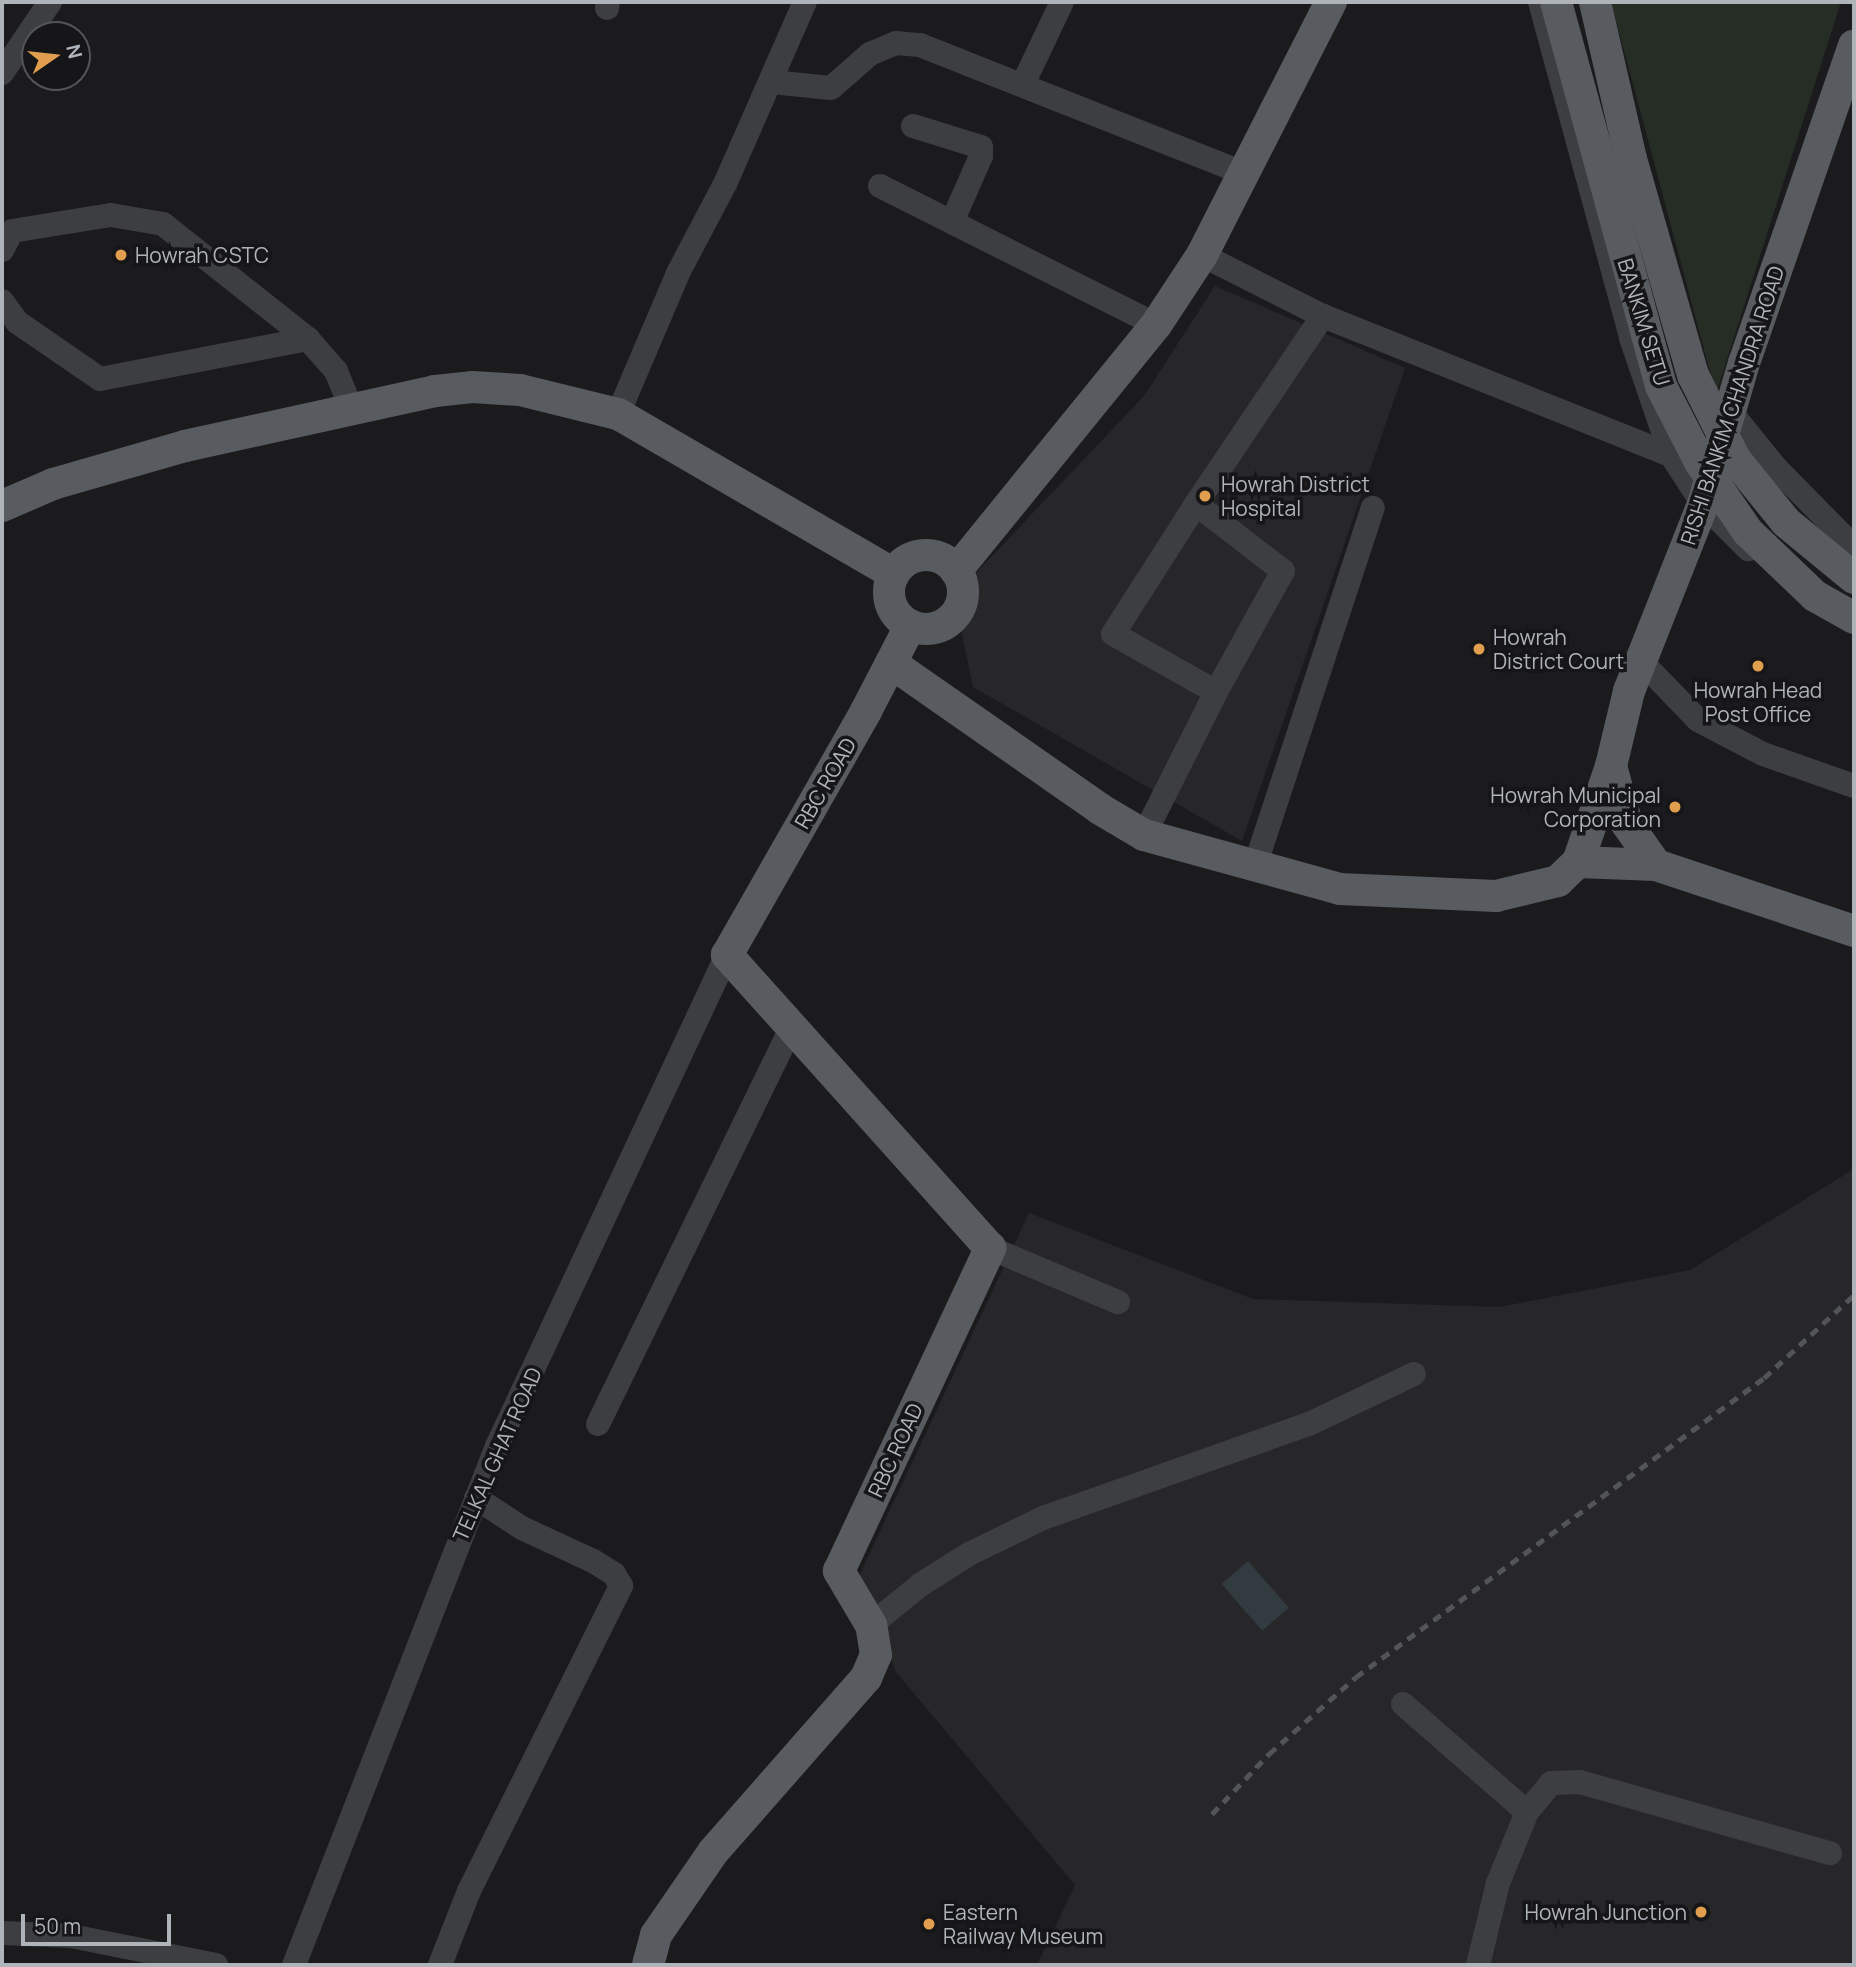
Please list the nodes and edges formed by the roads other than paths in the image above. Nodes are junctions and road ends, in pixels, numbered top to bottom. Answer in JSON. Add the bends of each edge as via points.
{"nodes":[{"id":1,"x":50,"y":2,"type":"edge"},
{"id":2,"x":805,"y":2,"type":"edge"},
{"id":3,"x":1062,"y":2,"type":"edge"},
{"id":4,"x":1331,"y":2,"type":"edge"},
{"id":5,"x":1540,"y":2,"type":"edge"},
{"id":6,"x":1556,"y":2,"type":"edge"},
{"id":7,"x":1595,"y":2,"type":"edge"},
{"id":8,"x":1854,"y":45,"type":"edge"},
{"id":9,"x":2,"y":73,"type":"edge"},
{"id":10,"x":772,"y":82,"type":"junction"},
{"id":11,"x":1023,"y":84,"type":"junction"},
{"id":12,"x":913,"y":127,"type":"dead end"},
{"id":13,"x":1244,"y":173,"type":"junction"},
{"id":14,"x":880,"y":186,"type":"dead end"},
{"id":15,"x":952,"y":222,"type":"junction"},
{"id":16,"x":2,"y":250,"type":"edge"},
{"id":17,"x":1202,"y":255,"type":"junction"},
{"id":18,"x":2,"y":301,"type":"edge"},
{"id":19,"x":1323,"y":316,"type":"junction"},
{"id":20,"x":1156,"y":325,"type":"junction"},
{"id":21,"x":308,"y":339,"type":"junction"},
{"id":22,"x":352,"y":410,"type":"junction"},
{"id":23,"x":1730,"y":411,"type":"junction"},
{"id":24,"x":618,"y":414,"type":"junction"},
{"id":25,"x":1671,"y":456,"type":"junction"},
{"id":26,"x":1196,"y":504,"type":"junction"},
{"id":27,"x":1703,"y":504,"type":"junction"},
{"id":28,"x":2,"y":506,"type":"edge"},
{"id":29,"x":1373,"y":508,"type":"dead end"},
{"id":30,"x":1854,"y":547,"type":"edge"},
{"id":31,"x":956,"y":571,"type":"junction"},
{"id":32,"x":894,"y":574,"type":"junction"},
{"id":33,"x":1854,"y":578,"type":"edge"},
{"id":34,"x":1854,"y":618,"type":"edge"},
{"id":35,"x":910,"y":626,"type":"junction"},
{"id":36,"x":1854,"y":633,"type":"edge"},
{"id":37,"x":1640,"y":660,"type":"junction"},
{"id":38,"x":891,"y":663,"type":"junction"},
{"id":39,"x":1216,"y":692,"type":"junction"},
{"id":40,"x":1611,"y":766,"type":"junction"},
{"id":41,"x":1854,"y":786,"type":"edge"},
{"id":42,"x":1144,"y":835,"type":"junction"},
{"id":43,"x":1577,"y":862,"type":"junction"},
{"id":44,"x":1255,"y":866,"type":"junction"},
{"id":45,"x":1656,"y":866,"type":"junction"},
{"id":46,"x":1854,"y":931,"type":"edge"},
{"id":47,"x":727,"y":955,"type":"junction"},
{"id":48,"x":793,"y":1024,"type":"junction"},
{"id":49,"x":990,"y":1248,"type":"junction"},
{"id":50,"x":1118,"y":1302,"type":"dead end"},
{"id":51,"x":1414,"y":1374,"type":"dead end"},
{"id":52,"x":598,"y":1424,"type":"dead end"},
{"id":53,"x":476,"y":1498,"type":"junction"},
{"id":54,"x":871,"y":1625,"type":"junction"},
{"id":55,"x":1403,"y":1704,"type":"dead end"},
{"id":56,"x":1527,"y":1812,"type":"junction"},
{"id":57,"x":1830,"y":1853,"type":"dead end"},
{"id":58,"x":2,"y":1933,"type":"edge"},
{"id":59,"x":216,"y":1965,"type":"edge"},
{"id":60,"x":294,"y":1965,"type":"edge"},
{"id":61,"x":440,"y":1965,"type":"edge"},
{"id":62,"x":648,"y":1965,"type":"edge"},
{"id":63,"x":1478,"y":1965,"type":"edge"}],
"edges":[{"from":1,"to":9,"type":"street"},
{"from":2,"to":10,"type":"street"},
{"from":3,"to":11,"type":"street"},
{"from":4,"to":13,"type":"main road"},
{"from":5,"to":25,"type":"street","via":[[1631,338]]},
{"from":6,"to":34,"type":"main road","name":"BANKIM SETU","bridge":true,"via":[[1661,386],[1700,462],[1748,533],[1815,596]]},
{"from":7,"to":33,"type":"main road","name":"BANKIM SETU","bridge":true,"via":[[1631,159],[1693,375],[1735,459],[1786,522]]},
{"from":8,"to":23,"type":"main road","name":"RISHI BANKIM CHANDRA ROAD"},
{"from":10,"to":11,"type":"street","via":[[831,88],[870,54],[895,43],[942,51]]},
{"from":10,"to":24,"type":"street","via":[[678,273]]},
{"from":11,"to":13,"type":"street"},
{"from":12,"to":15,"type":"street","via":[[981,147]]},
{"from":13,"to":17,"type":"main road"},
{"from":14,"to":15,"type":"street"},
{"from":15,"to":20,"type":"street"},
{"from":16,"to":21,"type":"street","via":[[12,231],[111,215],[163,224]]},
{"from":17,"to":19,"type":"street"},
{"from":17,"to":20,"type":"main road"},
{"from":18,"to":21,"type":"street","via":[[17,322],[100,379]]},
{"from":19,"to":25,"type":"street"},
{"from":19,"to":26,"type":"street"},
{"from":20,"to":31,"type":"main road"},
{"from":21,"to":22,"type":"street","via":[[337,371]]},
{"from":22,"to":24,"type":"main road","via":[[472,387],[559,397]]},
{"from":22,"to":28,"type":"main road","via":[[186,446],[53,484]]},
{"from":23,"to":25,"type":"street"},
{"from":23,"to":27,"type":"main road","name":"RISHI BANKIM CHANDRA ROAD"},
{"from":23,"to":30,"type":"street","via":[[1775,467]]},
{"from":24,"to":32,"type":"main road"},
{"from":25,"to":27,"type":"street"},
{"from":26,"to":39,"type":"street","via":[[1283,570]]},
{"from":26,"to":39,"type":"street","via":[[1113,634]]},
{"from":27,"to":36,"type":"street","via":[[1784,586]]},
{"from":27,"to":37,"type":"main road","name":"RISHI BANKIM CHANDRA ROAD"},
{"from":29,"to":44,"type":"street"},
{"from":31,"to":32,"type":"main road","via":[[947,562],[924,555],[912,558]]},
{"from":31,"to":35,"type":"main road","via":[[963,594],[954,617],[933,629]]},
{"from":32,"to":35,"type":"main road","via":[[889,585],[892,609]]},
{"from":35,"to":38,"type":"main road","name":"RBC ROAD"},
{"from":37,"to":40,"type":"main road","name":"RISHI BANKIM CHANDRA ROAD"},
{"from":37,"to":41,"type":"street","via":[[1698,720],[1763,754]]},
{"from":38,"to":42,"type":"main road"},
{"from":38,"to":47,"type":"main road","name":"RBC ROAD"},
{"from":39,"to":42,"type":"street"},
{"from":40,"to":43,"type":"main road","name":"RISHI BANKIM CHANDRA ROAD"},
{"from":40,"to":45,"type":"main road","via":[[1627,824]]},
{"from":42,"to":44,"type":"main road"},
{"from":43,"to":44,"type":"main road","via":[[1558,881],[1496,896],[1340,889]]},
{"from":43,"to":45,"type":"main road"},
{"from":45,"to":46,"type":"main road"},
{"from":47,"to":48,"type":"main road"},
{"from":47,"to":53,"type":"street","name":"TELKAL GHAT ROAD"},
{"from":48,"to":49,"type":"main road"},
{"from":48,"to":52,"type":"street"},
{"from":49,"to":50,"type":"street"},
{"from":49,"to":54,"type":"main road","name":"RBC ROAD","via":[[839,1571]]},
{"from":51,"to":54,"type":"street","via":[[1309,1424],[1044,1518],[969,1554],[920,1585]]},
{"from":53,"to":60,"type":"street","name":"TELKAL GHAT ROAD"},
{"from":53,"to":61,"type":"street","via":[[523,1528],[614,1574],[621,1586],[470,1891]]},
{"from":54,"to":62,"type":"main road","name":"RBC ROAD","via":[[876,1655],[866,1678],[713,1852],[656,1935]]},
{"from":55,"to":56,"type":"street"},
{"from":56,"to":57,"type":"street","via":[[1551,1783],[1580,1782]]},
{"from":56,"to":63,"type":"street","via":[[1498,1883]]},
{"from":58,"to":59,"type":"street","via":[[71,1936]]}]}
